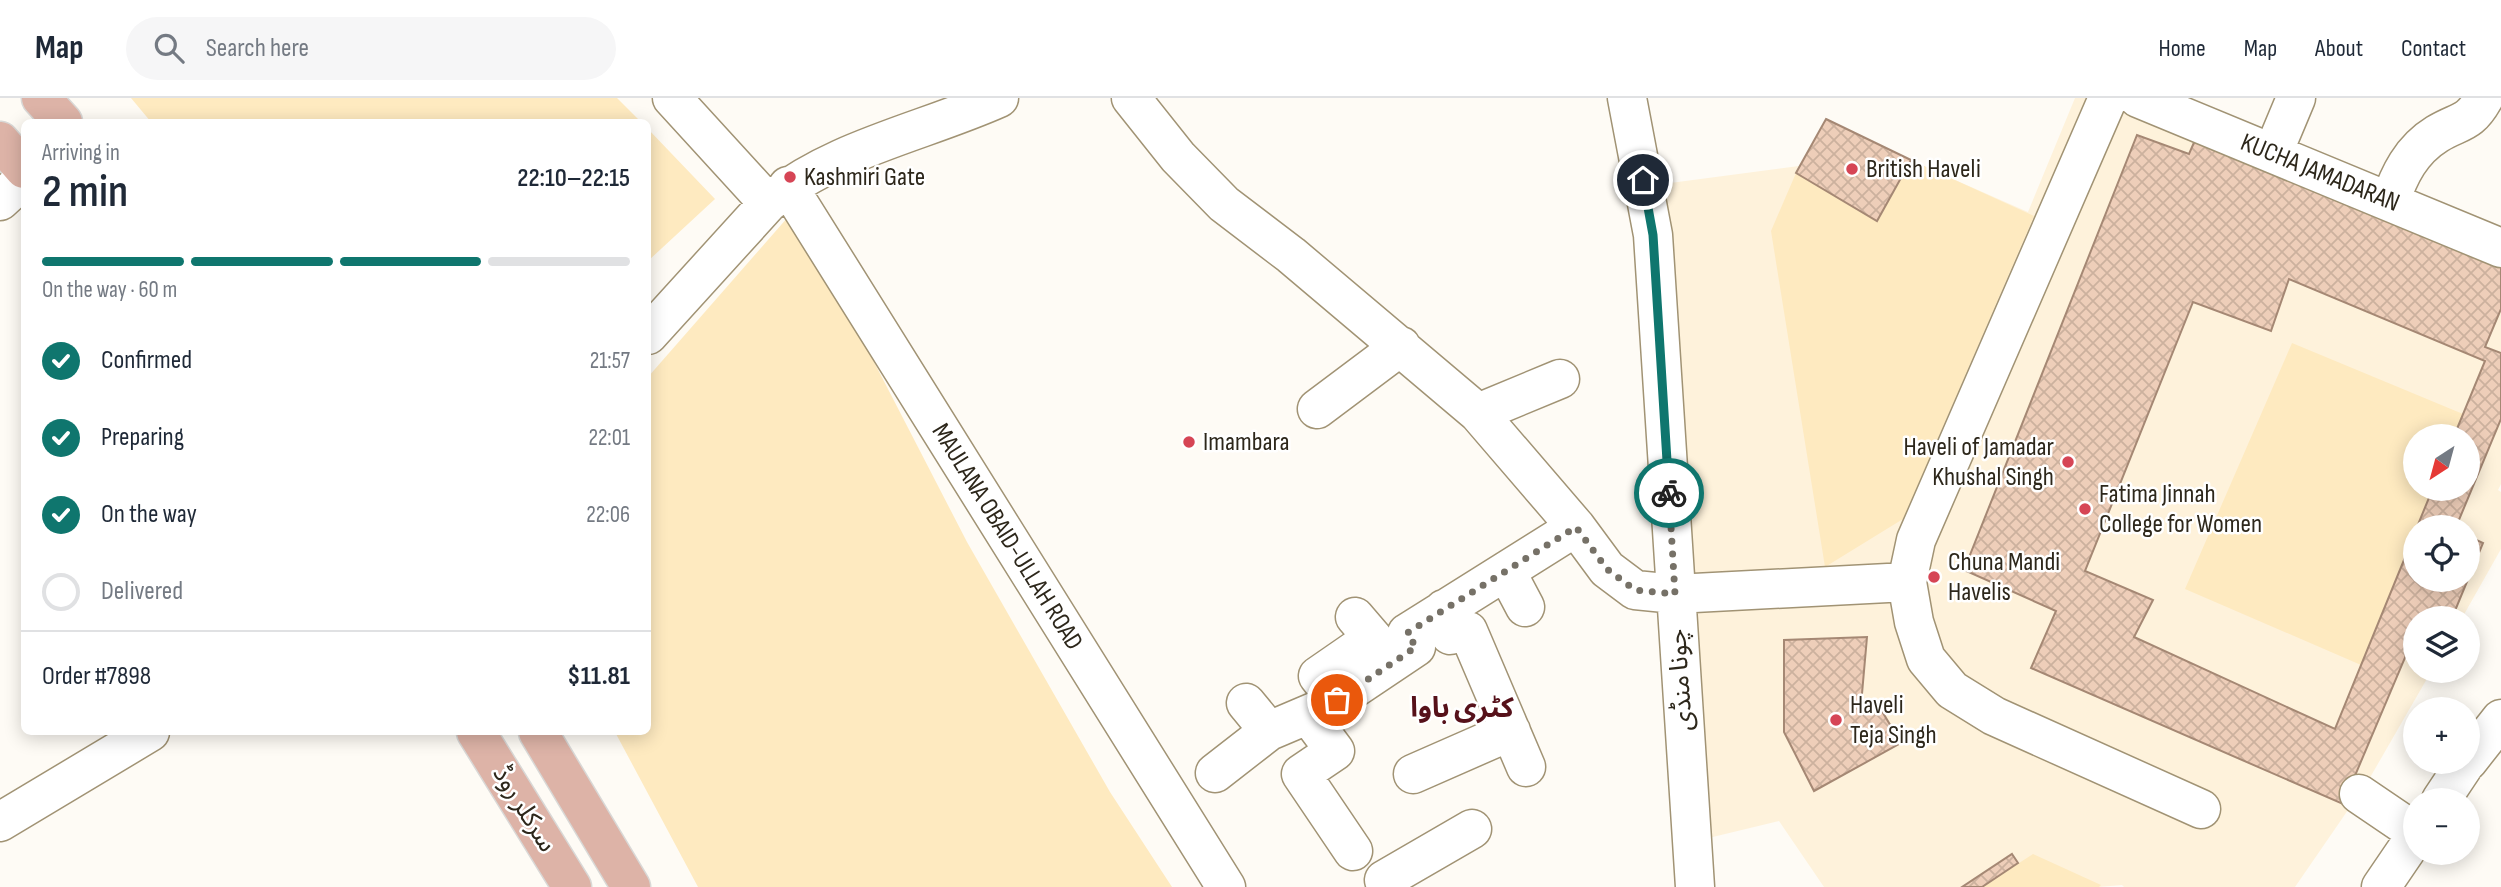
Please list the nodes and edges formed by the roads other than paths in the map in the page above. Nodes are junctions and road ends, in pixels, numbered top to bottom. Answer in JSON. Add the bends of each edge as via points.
{"nodes":[{"id":1,"x":41,"y":98,"type":"edge"},
{"id":2,"x":672,"y":98,"type":"edge"},
{"id":3,"x":999,"y":98,"type":"edge"},
{"id":4,"x":1131,"y":98,"type":"edge"},
{"id":5,"x":1627,"y":98,"type":"edge"},
{"id":6,"x":2108,"y":98,"type":"edge"},
{"id":7,"x":2138,"y":98,"type":"edge"},
{"id":8,"x":2296,"y":98,"type":"edge"},
{"id":9,"x":2488,"y":109,"type":"edge"},
{"id":10,"x":60,"y":119,"type":"edge"},
{"id":11,"x":0,"y":141,"type":"edge"},
{"id":12,"x":2273,"y":153,"type":"junction"},
{"id":13,"x":21,"y":166,"type":"edge"},
{"id":14,"x":21,"y":182,"type":"edge"},
{"id":15,"x":778,"y":195,"type":"junction"},
{"id":16,"x":0,"y":201,"type":"edge"},
{"id":17,"x":2390,"y":202,"type":"junction"},
{"id":18,"x":2501,"y":248,"type":"edge"},
{"id":19,"x":651,"y":331,"type":"edge"},
{"id":20,"x":1401,"y":346,"type":"junction"},
{"id":21,"x":1560,"y":379,"type":"dead end"},
{"id":22,"x":1317,"y":409,"type":"dead end"},
{"id":23,"x":1479,"y":413,"type":"junction"},
{"id":24,"x":1576,"y":527,"type":"junction"},
{"id":25,"x":1506,"y":560,"type":"junction"},
{"id":26,"x":1907,"y":582,"type":"junction"},
{"id":27,"x":1675,"y":594,"type":"junction"},
{"id":28,"x":1525,"y":607,"type":"dead end"},
{"id":29,"x":1444,"y":608,"type":"junction"},
{"id":30,"x":1355,"y":617,"type":"dead end"},
{"id":31,"x":1323,"y":708,"type":"junction"},
{"id":32,"x":2501,"y":719,"type":"edge"},
{"id":33,"x":1511,"y":731,"type":"junction"},
{"id":34,"x":144,"y":735,"type":"edge"},
{"id":35,"x":478,"y":735,"type":"edge"},
{"id":36,"x":540,"y":735,"type":"edge"},
{"id":37,"x":2480,"y":745,"type":"edge"},
{"id":38,"x":1526,"y":767,"type":"dead end"},
{"id":39,"x":1215,"y":774,"type":"dead end"},
{"id":40,"x":1413,"y":774,"type":"dead end"},
{"id":41,"x":2360,"y":794,"type":"dead end"},
{"id":42,"x":2201,"y":809,"type":"dead end"},
{"id":43,"x":0,"y":822,"type":"edge"},
{"id":44,"x":2403,"y":825,"type":"edge"},
{"id":45,"x":1472,"y":829,"type":"dead end"},
{"id":46,"x":1353,"y":851,"type":"dead end"},
{"id":47,"x":2403,"y":861,"type":"edge"},
{"id":48,"x":2394,"y":882,"type":"edge"},
{"id":49,"x":572,"y":887,"type":"edge"},
{"id":50,"x":631,"y":887,"type":"edge"},
{"id":51,"x":1226,"y":887,"type":"edge"},
{"id":52,"x":1390,"y":887,"type":"edge"},
{"id":53,"x":1695,"y":887,"type":"edge"}],
"edges":[{"from":1,"to":10,"type":"main road"},
{"from":2,"to":15,"type":"street","name":"MAULANA OBAID-ULLAH ROAD"},
{"from":3,"to":15,"type":"street","via":[[841,160]]},
{"from":4,"to":20,"type":"street","via":[[1178,157],[1224,204]]},
{"from":5,"to":27,"type":"street","name":"چونا منڈی","via":[[1653,235]]},
{"from":6,"to":26,"type":"street","via":[[1916,540]]},
{"from":7,"to":12,"type":"street","name":"KUCHA JAMADARAN"},
{"from":8,"to":12,"type":"street"},
{"from":9,"to":17,"type":"street","via":[[2436,135],[2413,154],[2398,177]]},
{"from":11,"to":13,"type":"main road"},
{"from":12,"to":17,"type":"street","name":"KUCHA JAMADARAN"},
{"from":14,"to":16,"type":"street"},
{"from":15,"to":19,"type":"street"},
{"from":15,"to":51,"type":"street","name":"MAULANA OBAID-ULLAH ROAD"},
{"from":17,"to":18,"type":"street","name":"KUCHA JAMADARAN"},
{"from":20,"to":22,"type":"street"},
{"from":20,"to":23,"type":"street"},
{"from":21,"to":23,"type":"street"},
{"from":23,"to":24,"type":"street"},
{"from":24,"to":25,"type":"street"},
{"from":24,"to":27,"type":"street","via":[[1607,569],[1635,590]]},
{"from":25,"to":28,"type":"street"},
{"from":25,"to":29,"type":"street"},
{"from":26,"to":27,"type":"street"},
{"from":26,"to":42,"type":"street","via":[[1926,659],[1952,690],[1994,716]]},
{"from":27,"to":53,"type":"street","name":"چونا منڈی"},
{"from":29,"to":31,"type":"street","via":[[1407,633],[1416,647]]},
{"from":29,"to":33,"type":"street","via":[[1450,635],[1468,631]]},
{"from":30,"to":31,"type":"street","via":[[1373,638],[1318,676]]},
{"from":31,"to":39,"type":"street","via":[[1258,717]]},
{"from":31,"to":46,"type":"street","via":[[1335,751],[1301,774]]},
{"from":32,"to":37,"type":"street"},
{"from":33,"to":38,"type":"street"},
{"from":33,"to":40,"type":"street"},
{"from":34,"to":43,"type":"street"},
{"from":35,"to":49,"type":"main road","name":"سرکلر روڈ"},
{"from":36,"to":50,"type":"main road","name":"سرکلر روڈ"},
{"from":41,"to":44,"type":"street"},
{"from":45,"to":52,"type":"street","via":[[1384,880]]},
{"from":47,"to":48,"type":"street"}]}
